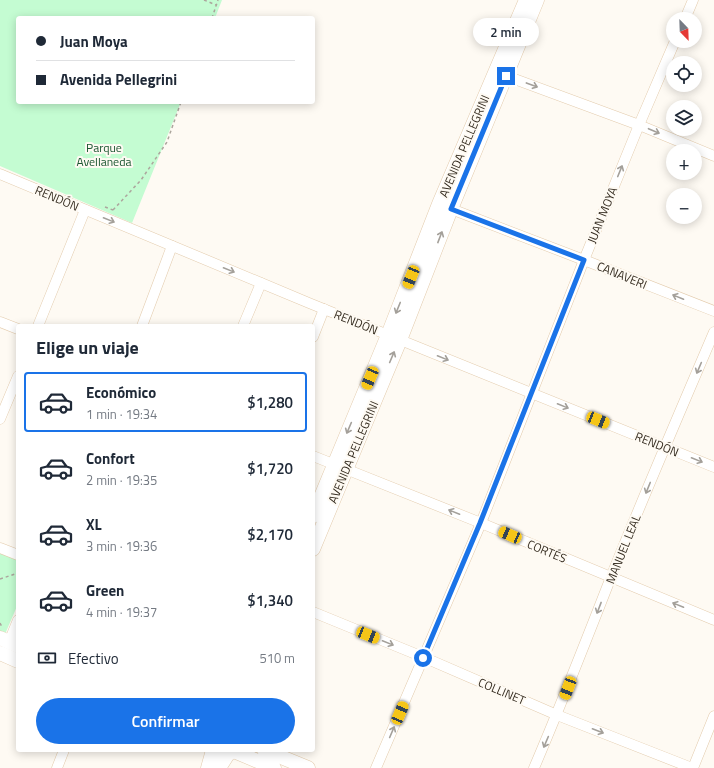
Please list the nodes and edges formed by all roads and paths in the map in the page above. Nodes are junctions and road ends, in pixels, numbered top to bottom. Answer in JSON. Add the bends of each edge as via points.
{"nodes":[{"id":1,"x":204,"y":0,"type":"edge"},
{"id":2,"x":218,"y":0,"type":"edge"},
{"id":3,"x":526,"y":0,"type":"edge"},
{"id":4,"x":537,"y":0,"type":"edge"},
{"id":5,"x":693,"y":0,"type":"edge"},
{"id":6,"x":216,"y":5,"type":"junction"},
{"id":7,"x":688,"y":12,"type":"edge"},
{"id":8,"x":213,"y":16,"type":"edge"},
{"id":9,"x":672,"y":48,"type":"edge"},
{"id":10,"x":501,"y":73,"type":"junction"},
{"id":11,"x":180,"y":104,"type":"edge"},
{"id":12,"x":639,"y":125,"type":"junction"},
{"id":13,"x":714,"y":156,"type":"edge"},
{"id":14,"x":0,"y":174,"type":"edge"},
{"id":15,"x":445,"y":207,"type":"junction"},
{"id":16,"x":85,"y":210,"type":"junction"},
{"id":17,"x":110,"y":213,"type":"dead end"},
{"id":18,"x":172,"y":246,"type":"junction"},
{"id":19,"x":584,"y":260,"type":"junction"},
{"id":20,"x":261,"y":283,"type":"junction"},
{"id":21,"x":324,"y":310,"type":"junction"},
{"id":22,"x":714,"y":312,"type":"edge"},
{"id":23,"x":0,"y":322,"type":"edge"},
{"id":24,"x":39,"y":324,"type":"edge"},
{"id":25,"x":143,"y":324,"type":"edge"},
{"id":26,"x":244,"y":324,"type":"edge"},
{"id":27,"x":16,"y":328,"type":"edge"},
{"id":28,"x":315,"y":332,"type":"edge"},
{"id":29,"x":714,"y":332,"type":"edge"},
{"id":30,"x":394,"y":338,"type":"junction"},
{"id":31,"x":16,"y":381,"type":"edge"},
{"id":32,"x":531,"y":393,"type":"junction"},
{"id":33,"x":0,"y":419,"type":"edge"},
{"id":34,"x":665,"y":447,"type":"junction"},
{"id":35,"x":315,"y":457,"type":"edge"},
{"id":36,"x":340,"y":466,"type":"junction"},
{"id":37,"x":714,"y":467,"type":"edge"},
{"id":38,"x":315,"y":512,"type":"edge"},
{"id":39,"x":480,"y":523,"type":"junction"},
{"id":40,"x":315,"y":543,"type":"edge"},
{"id":41,"x":0,"y":548,"type":"edge"},
{"id":42,"x":16,"y":554,"type":"edge"},
{"id":43,"x":16,"y":574,"type":"edge"},
{"id":44,"x":611,"y":578,"type":"junction"},
{"id":45,"x":0,"y":579,"type":"edge"},
{"id":46,"x":315,"y":613,"type":"edge"},
{"id":47,"x":714,"y":620,"type":"edge"},
{"id":48,"x":16,"y":625,"type":"edge"},
{"id":49,"x":9,"y":642,"type":"edge"},
{"id":50,"x":0,"y":653,"type":"edge"},
{"id":51,"x":423,"y":658,"type":"junction"},
{"id":52,"x":16,"y":659,"type":"edge"},
{"id":53,"x":557,"y":715,"type":"junction"},
{"id":54,"x":714,"y":716,"type":"edge"},
{"id":55,"x":63,"y":752,"type":"edge"},
{"id":56,"x":224,"y":752,"type":"edge"},
{"id":57,"x":225,"y":752,"type":"edge"},
{"id":58,"x":228,"y":752,"type":"edge"},
{"id":59,"x":269,"y":752,"type":"edge"},
{"id":60,"x":57,"y":768,"type":"edge"},
{"id":61,"x":208,"y":768,"type":"edge"},
{"id":62,"x":219,"y":768,"type":"edge"},
{"id":63,"x":274,"y":768,"type":"edge"},
{"id":64,"x":308,"y":768,"type":"edge"},
{"id":65,"x":376,"y":768,"type":"edge"},
{"id":66,"x":534,"y":768,"type":"edge"},
{"id":67,"x":692,"y":768,"type":"edge"}],
"edges":[{"from":1,"to":6,"type":"path"},
{"from":2,"to":6,"type":"path"},
{"from":3,"to":10,"type":"main road","name":"AVENIDA PELLEGRINI"},
{"from":4,"to":10,"type":"main road","name":"AVENIDA PELLEGRINI"},
{"from":5,"to":7,"type":"street"},
{"from":6,"to":8,"type":"path"},
{"from":9,"to":12,"type":"street","name":"JUAN MOYA"},
{"from":10,"to":12,"type":"street","one_way":true},
{"from":10,"to":15,"type":"main road","name":"AVENIDA PELLEGRINI"},
{"from":11,"to":17,"type":"path","via":[[167,142],[141,180]]},
{"from":12,"to":13,"type":"street","one_way":true},
{"from":19,"to":12,"type":"street","name":"JUAN MOYA","one_way":true},
{"from":14,"to":16,"type":"street","name":"RENDÓN"},
{"from":15,"to":19,"type":"street","name":"CANAVERI"},
{"from":15,"to":30,"type":"main road","name":"AVENIDA PELLEGRINI"},
{"from":16,"to":18,"type":"street","name":"RENDÓN","one_way":true},
{"from":16,"to":24,"type":"street"},
{"from":18,"to":20,"type":"street","name":"RENDÓN","one_way":true},
{"from":18,"to":25,"type":"street"},
{"from":22,"to":19,"type":"street","name":"CANAVERI","one_way":true},
{"from":19,"to":32,"type":"street","name":"JUAN MOYA"},
{"from":20,"to":21,"type":"street","name":"RENDÓN"},
{"from":20,"to":26,"type":"street"},
{"from":21,"to":28,"type":"street"},
{"from":21,"to":30,"type":"street","name":"RENDÓN"},
{"from":23,"to":27,"type":"street"},
{"from":29,"to":34,"type":"street","name":"MANUEL LEAL","one_way":true},
{"from":30,"to":32,"type":"street","name":"RENDÓN","one_way":true},
{"from":30,"to":36,"type":"main road","name":"AVENIDA PELLEGRINI"},
{"from":31,"to":33,"type":"street"},
{"from":32,"to":34,"type":"street","name":"RENDÓN","one_way":true},
{"from":32,"to":39,"type":"street","name":"JUAN MOYA"},
{"from":34,"to":37,"type":"street","name":"RENDÓN","one_way":true},
{"from":34,"to":44,"type":"street","name":"MANUEL LEAL","one_way":true},
{"from":35,"to":36,"type":"street","name":"CORTÉS"},
{"from":36,"to":38,"type":"main road","name":"AVENIDA PELLEGRINI"},
{"from":39,"to":36,"type":"street","name":"CORTÉS","one_way":true},
{"from":36,"to":40,"type":"main road","name":"AVENIDA PELLEGRINI"},
{"from":39,"to":44,"type":"street","name":"CORTÉS"},
{"from":39,"to":51,"type":"street","name":"JUAN MOYA"},
{"from":41,"to":42,"type":"street"},
{"from":43,"to":45,"type":"path"},
{"from":47,"to":44,"type":"street","name":"CORTÉS","one_way":true},
{"from":44,"to":53,"type":"street","name":"MANUEL LEAL","one_way":true},
{"from":46,"to":51,"type":"street","name":"COLLINET","one_way":true},
{"from":48,"to":49,"type":"street"},
{"from":50,"to":52,"type":"main road"},
{"from":51,"to":53,"type":"street","name":"COLLINET"},
{"from":65,"to":51,"type":"street","name":"JUAN MOYA","one_way":true},
{"from":53,"to":66,"type":"street","name":"MANUEL LEAL","one_way":true},
{"from":53,"to":67,"type":"street","name":"COLLINET","one_way":true},
{"from":54,"to":67,"type":"street"},
{"from":55,"to":60,"type":"street"},
{"from":56,"to":61,"type":"main road"},
{"from":57,"to":62,"type":"main road"},
{"from":58,"to":63,"type":"main road"},
{"from":59,"to":64,"type":"main road"}]}
